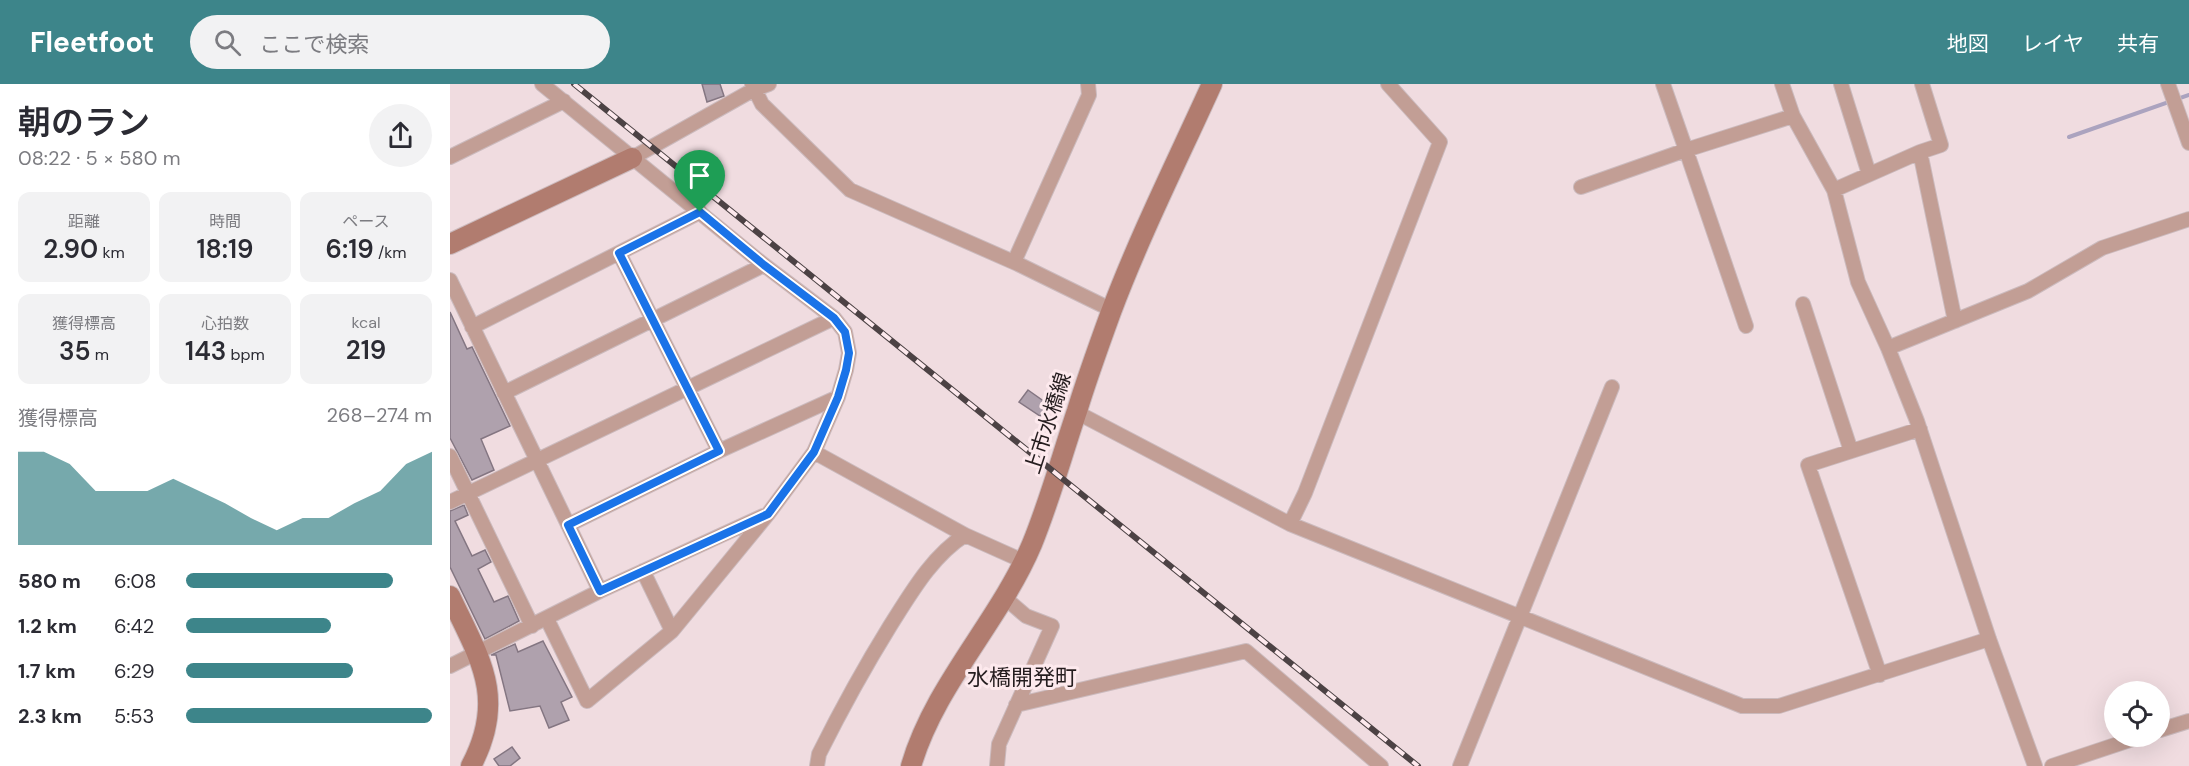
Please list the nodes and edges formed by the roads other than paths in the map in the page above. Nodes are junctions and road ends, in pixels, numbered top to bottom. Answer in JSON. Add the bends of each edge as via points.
{"nodes":[{"id":1,"x":542,"y":84,"type":"edge"},
{"id":2,"x":769,"y":84,"type":"edge"},
{"id":3,"x":1088,"y":84,"type":"edge"},
{"id":4,"x":1212,"y":84,"type":"edge"},
{"id":5,"x":1388,"y":84,"type":"edge"},
{"id":6,"x":1663,"y":84,"type":"edge"},
{"id":7,"x":1782,"y":84,"type":"edge"},
{"id":8,"x":1841,"y":84,"type":"edge"},
{"id":9,"x":1922,"y":84,"type":"edge"},
{"id":10,"x":2168,"y":84,"type":"edge"},
{"id":11,"x":753,"y":87,"type":"edge"},
{"id":12,"x":564,"y":101,"type":"junction"},
{"id":13,"x":1793,"y":116,"type":"junction"},
{"id":14,"x":2189,"y":143,"type":"edge"},
{"id":15,"x":1686,"y":150,"type":"junction"},
{"id":16,"x":1920,"y":152,"type":"junction"},
{"id":17,"x":450,"y":157,"type":"edge"},
{"id":18,"x":632,"y":158,"type":"junction"},
{"id":19,"x":1869,"y":174,"type":"junction"},
{"id":20,"x":1581,"y":187,"type":"dead end"},
{"id":21,"x":1834,"y":190,"type":"junction"},
{"id":22,"x":700,"y":212,"type":"junction"},
{"id":23,"x":2189,"y":219,"type":"edge"},
{"id":24,"x":450,"y":244,"type":"edge"},
{"id":25,"x":619,"y":253,"type":"junction"},
{"id":26,"x":1014,"y":262,"type":"junction"},
{"id":27,"x":764,"y":265,"type":"junction"},
{"id":28,"x":450,"y":280,"type":"edge"},
{"id":29,"x":1803,"y":304,"type":"dead end"},
{"id":30,"x":1112,"y":310,"type":"junction"},
{"id":31,"x":457,"y":312,"type":"edge"},
{"id":32,"x":834,"y":318,"type":"junction"},
{"id":33,"x":653,"y":320,"type":"junction"},
{"id":34,"x":1954,"y":321,"type":"junction"},
{"id":35,"x":1746,"y":326,"type":"dead end"},
{"id":36,"x":472,"y":327,"type":"junction"},
{"id":37,"x":1888,"y":348,"type":"junction"},
{"id":38,"x":687,"y":387,"type":"junction"},
{"id":39,"x":1612,"y":387,"type":"dead end"},
{"id":40,"x":504,"y":393,"type":"junction"},
{"id":41,"x":838,"y":397,"type":"junction"},
{"id":42,"x":1076,"y":412,"type":"junction"},
{"id":43,"x":1920,"y":429,"type":"junction"},
{"id":44,"x":719,"y":451,"type":"junction"},
{"id":45,"x":1851,"y":451,"type":"junction"},
{"id":46,"x":814,"y":452,"type":"junction"},
{"id":47,"x":450,"y":456,"type":"edge"},
{"id":48,"x":537,"y":459,"type":"junction"},
{"id":49,"x":468,"y":493,"type":"junction"},
{"id":50,"x":450,"y":502,"type":"edge"},
{"id":51,"x":768,"y":514,"type":"junction"},
{"id":52,"x":1290,"y":524,"type":"junction"},
{"id":53,"x":568,"y":525,"type":"junction"},
{"id":54,"x":965,"y":535,"type":"junction"},
{"id":55,"x":1023,"y":561,"type":"junction"},
{"id":56,"x":643,"y":571,"type":"junction"},
{"id":57,"x":600,"y":591,"type":"junction"},
{"id":58,"x":450,"y":596,"type":"edge"},
{"id":59,"x":1005,"y":598,"type":"junction"},
{"id":60,"x":1520,"y":617,"type":"junction"},
{"id":61,"x":547,"y":619,"type":"junction"},
{"id":62,"x":532,"y":626,"type":"junction"},
{"id":63,"x":672,"y":631,"type":"junction"},
{"id":64,"x":1989,"y":639,"type":"junction"},
{"id":65,"x":478,"y":654,"type":"junction"},
{"id":66,"x":450,"y":666,"type":"edge"},
{"id":67,"x":1881,"y":675,"type":"junction"},
{"id":68,"x":1016,"y":705,"type":"junction"},
{"id":69,"x":2189,"y":721,"type":"edge"},
{"id":70,"x":2170,"y":727,"type":"edge"},
{"id":71,"x":2109,"y":747,"type":"edge"},
{"id":72,"x":471,"y":766,"type":"edge"},
{"id":73,"x":816,"y":766,"type":"edge"},
{"id":74,"x":911,"y":766,"type":"edge"},
{"id":75,"x":997,"y":766,"type":"edge"},
{"id":76,"x":1381,"y":766,"type":"edge"},
{"id":77,"x":1460,"y":766,"type":"edge"},
{"id":78,"x":2036,"y":766,"type":"edge"},
{"id":79,"x":2052,"y":766,"type":"edge"}],
"edges":[{"from":1,"to":12,"type":"street"},
{"from":2,"to":11,"type":"street"},
{"from":3,"to":26,"type":"street","via":[[1089,94]]},
{"from":4,"to":30,"type":"main road","name":"上市水橋線"},
{"from":5,"to":52,"type":"street","via":[[1440,142]]},
{"from":6,"to":15,"type":"street"},
{"from":7,"to":13,"type":"street"},
{"from":8,"to":19,"type":"street"},
{"from":9,"to":16,"type":"street","via":[[1941,145]]},
{"from":10,"to":14,"type":"street"},
{"from":11,"to":18,"type":"street"},
{"from":11,"to":26,"type":"street","via":[[762,104],[850,190]]},
{"from":12,"to":17,"type":"street"},
{"from":12,"to":18,"type":"street"},
{"from":13,"to":15,"type":"street"},
{"from":13,"to":21,"type":"street"},
{"from":15,"to":20,"type":"street"},
{"from":15,"to":35,"type":"street"},
{"from":16,"to":19,"type":"street"},
{"from":16,"to":34,"type":"street"},
{"from":18,"to":22,"type":"street"},
{"from":18,"to":24,"type":"main road"},
{"from":19,"to":21,"type":"street"},
{"from":21,"to":37,"type":"street","via":[[1858,282]]},
{"from":22,"to":25,"type":"street"},
{"from":22,"to":27,"type":"street"},
{"from":23,"to":34,"type":"street","via":[[2102,248],[2028,291]]},
{"from":25,"to":33,"type":"street"},
{"from":25,"to":36,"type":"street"},
{"from":26,"to":30,"type":"street"},
{"from":27,"to":32,"type":"street"},
{"from":27,"to":33,"type":"street"},
{"from":28,"to":31,"type":"street"},
{"from":29,"to":45,"type":"street"},
{"from":30,"to":42,"type":"main road","name":"上市水橋線"},
{"from":31,"to":36,"type":"street"},
{"from":32,"to":38,"type":"street"},
{"from":32,"to":41,"type":"street","via":[[845,332],[849,353]]},
{"from":33,"to":38,"type":"street"},
{"from":33,"to":40,"type":"street"},
{"from":34,"to":37,"type":"street"},
{"from":36,"to":40,"type":"street"},
{"from":37,"to":43,"type":"street"},
{"from":38,"to":44,"type":"street"},
{"from":38,"to":48,"type":"street"},
{"from":39,"to":60,"type":"street"},
{"from":40,"to":48,"type":"street"},
{"from":41,"to":44,"type":"street"},
{"from":41,"to":46,"type":"street"},
{"from":42,"to":52,"type":"street"},
{"from":42,"to":55,"type":"main road","name":"上市水橋線","via":[[1060,467]]},
{"from":43,"to":45,"type":"street"},
{"from":43,"to":64,"type":"street"},
{"from":44,"to":53,"type":"street"},
{"from":45,"to":67,"type":"street","via":[[1808,465]]},
{"from":46,"to":51,"type":"street"},
{"from":46,"to":54,"type":"street"},
{"from":47,"to":49,"type":"street"},
{"from":48,"to":49,"type":"street"},
{"from":48,"to":53,"type":"street"},
{"from":49,"to":50,"type":"street"},
{"from":49,"to":62,"type":"street"},
{"from":51,"to":56,"type":"street"},
{"from":51,"to":63,"type":"street"},
{"from":52,"to":60,"type":"street"},
{"from":53,"to":57,"type":"street"},
{"from":54,"to":55,"type":"street"},
{"from":54,"to":73,"type":"street","via":[[919,580],[853,686]]},
{"from":55,"to":59,"type":"main road","name":"上市水橋線"},
{"from":56,"to":57,"type":"street"},
{"from":56,"to":63,"type":"street"},
{"from":57,"to":61,"type":"street"},
{"from":58,"to":65,"type":"main road"},
{"from":59,"to":68,"type":"street","via":[[1026,616],[1052,626]]},
{"from":59,"to":74,"type":"main road","name":"上市水橋線","via":[[939,700],[919,738]]},
{"from":60,"to":67,"type":"street","via":[[1742,706],[1779,706]]},
{"from":60,"to":77,"type":"street"},
{"from":61,"to":62,"type":"street"},
{"from":61,"to":63,"type":"street","via":[[587,701]]},
{"from":62,"to":65,"type":"street"},
{"from":64,"to":67,"type":"street"},
{"from":64,"to":78,"type":"street"},
{"from":65,"to":66,"type":"street"},
{"from":65,"to":72,"type":"main road","via":[[488,685],[489,719]]},
{"from":68,"to":75,"type":"street","via":[[999,744]]},
{"from":68,"to":76,"type":"street","via":[[1246,651]]},
{"from":69,"to":70,"type":"street"},
{"from":71,"to":79,"type":"street"}]}
